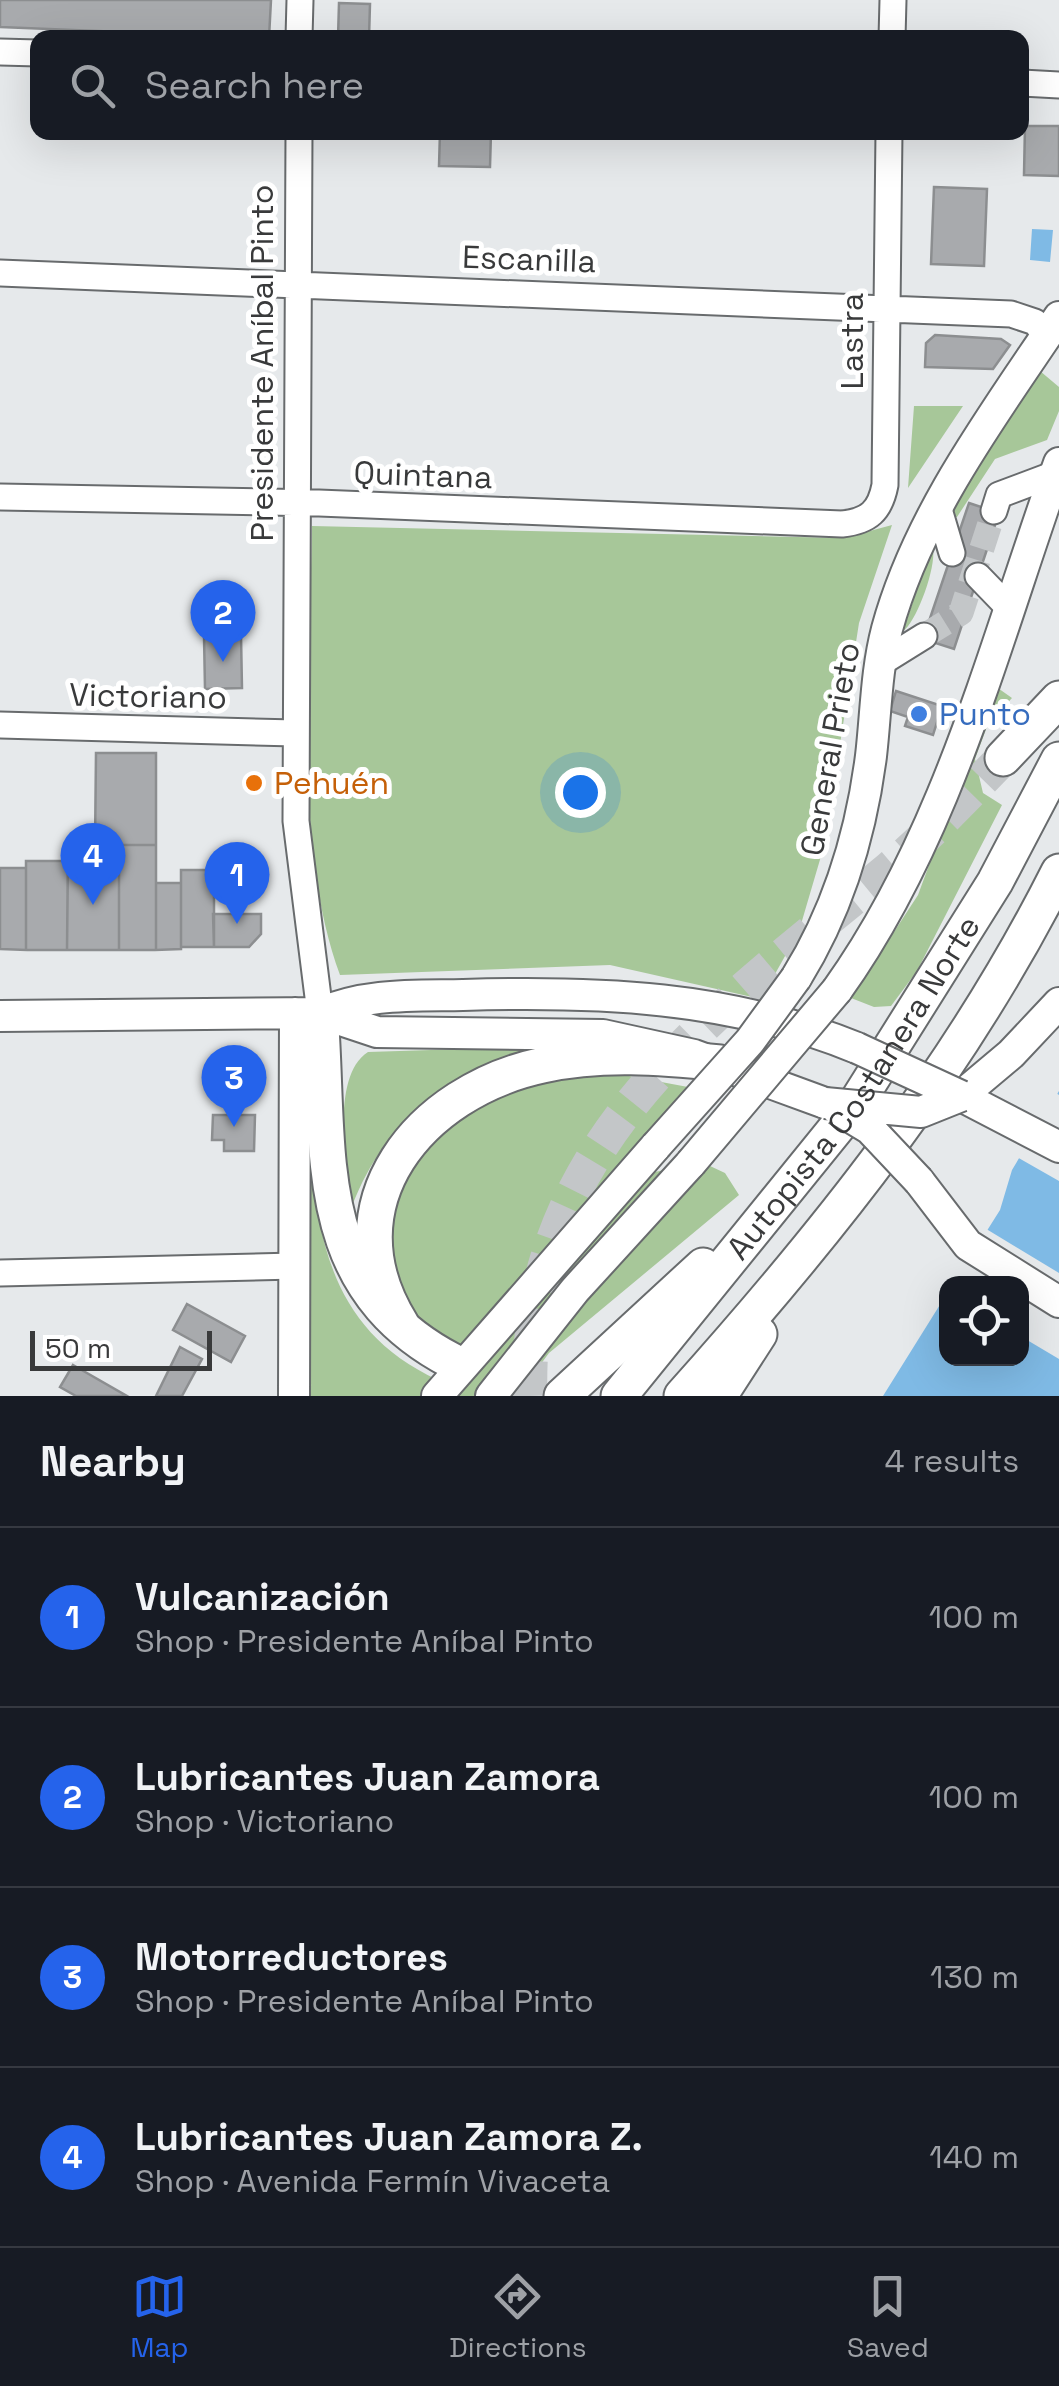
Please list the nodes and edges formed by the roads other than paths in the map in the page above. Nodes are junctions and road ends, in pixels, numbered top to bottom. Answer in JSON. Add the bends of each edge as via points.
{"nodes":[{"id":1,"x":300,"y":0,"type":"edge"},
{"id":2,"x":893,"y":0,"type":"edge"},
{"id":3,"x":300,"y":30,"type":"edge"},
{"id":4,"x":892,"y":30,"type":"edge"},
{"id":5,"x":0,"y":52,"type":"edge"},
{"id":6,"x":30,"y":53,"type":"edge"},
{"id":7,"x":1029,"y":83,"type":"edge"},
{"id":8,"x":1059,"y":84,"type":"edge"},
{"id":9,"x":299,"y":140,"type":"edge"},
{"id":10,"x":889,"y":140,"type":"edge"},
{"id":11,"x":0,"y":273,"type":"edge"},
{"id":12,"x":298,"y":282,"type":"junction"},
{"id":13,"x":884,"y":307,"type":"junction"},
{"id":14,"x":1055,"y":337,"type":"edge"},
{"id":15,"x":1053,"y":490,"type":"edge"},
{"id":16,"x":0,"y":496,"type":"edge"},
{"id":17,"x":296,"y":503,"type":"junction"},
{"id":18,"x":996,"y":503,"type":"dead end"},
{"id":19,"x":938,"y":506,"type":"junction"},
{"id":20,"x":842,"y":524,"type":"joint"},
{"id":21,"x":952,"y":553,"type":"dead end"},
{"id":22,"x":978,"y":576,"type":"dead end"},
{"id":23,"x":1008,"y":608,"type":"junction"},
{"id":24,"x":924,"y":636,"type":"tunnel mouth"},
{"id":25,"x":880,"y":664,"type":"junction"},
{"id":26,"x":1059,"y":699,"type":"edge"},
{"id":27,"x":0,"y":725,"type":"edge"},
{"id":28,"x":294,"y":733,"type":"junction"},
{"id":29,"x":1002,"y":758,"type":"tunnel mouth"},
{"id":30,"x":1059,"y":760,"type":"edge"},
{"id":31,"x":1059,"y":872,"type":"edge"},
{"id":32,"x":1059,"y":1003,"type":"edge"},
{"id":33,"x":307,"y":1013,"type":"junction"},
{"id":34,"x":0,"y":1016,"type":"edge"},
{"id":35,"x":1011,"y":1054,"type":"junction"},
{"id":36,"x":720,"y":1063,"type":"junction"},
{"id":37,"x":975,"y":1092,"type":"junction"},
{"id":38,"x":820,"y":1101,"type":"junction"},
{"id":39,"x":1026,"y":1129,"type":"junction"},
{"id":40,"x":1059,"y":1148,"type":"edge"},
{"id":41,"x":776,"y":1204,"type":"junction"},
{"id":42,"x":295,"y":1266,"type":"junction"},
{"id":43,"x":794,"y":1268,"type":"junction"},
{"id":44,"x":0,"y":1273,"type":"edge"},
{"id":45,"x":1059,"y":1302,"type":"edge"},
{"id":46,"x":401,"y":1324,"type":"junction"},
{"id":47,"x":452,"y":1361,"type":"dead end"},
{"id":48,"x":554,"y":1385,"type":"edge"},
{"id":49,"x":294,"y":1396,"type":"edge"},
{"id":50,"x":438,"y":1396,"type":"edge"},
{"id":51,"x":491,"y":1396,"type":"edge"},
{"id":52,"x":619,"y":1396,"type":"edge"},
{"id":53,"x":682,"y":1396,"type":"edge"},
{"id":54,"x":719,"y":1396,"type":"edge"}],
"edges":[{"from":1,"to":3,"type":"street"},
{"from":2,"to":4,"type":"street"},
{"from":5,"to":6,"type":"street"},
{"from":7,"to":8,"type":"street"},
{"from":9,"to":12,"type":"street","name":"Presidente Aníbal Pinto"},
{"from":10,"to":13,"type":"street","name":"Lastra"},
{"from":11,"to":12,"type":"street","name":"Escanilla"},
{"from":12,"to":13,"type":"street","name":"Escanilla"},
{"from":12,"to":17,"type":"street","name":"Presidente Aníbal Pinto"},
{"from":13,"to":14,"type":"street","name":"Escanilla","via":[[1019,314]]},
{"from":13,"to":20,"type":"street","name":"Lastra","via":[[883,495],[869,517]]},
{"from":14,"to":19,"type":"main road","name":"General Prieto"},
{"from":15,"to":18,"type":"street"},
{"from":15,"to":23,"type":"main road"},
{"from":16,"to":17,"type":"street","name":"Quintana"},
{"from":17,"to":20,"type":"street","name":"Quintana"},
{"from":17,"to":28,"type":"street","name":"Presidente Aníbal Pinto"},
{"from":19,"to":21,"type":"street"},
{"from":19,"to":25,"type":"main road","name":"General Prieto","via":[[906,572]]},
{"from":22,"to":23,"type":"street"},
{"from":23,"to":51,"type":"main road","bridge":true,"via":[[909,873],[870,943]]},
{"from":24,"to":25,"type":"street"},
{"from":25,"to":50,"type":"main road","name":"General Prieto","bridge":true,"via":[[871,756],[850,854],[796,978],[750,1041]]},
{"from":26,"to":29,"type":"highway"},
{"from":27,"to":28,"type":"street","name":"Victoriano"},
{"from":28,"to":33,"type":"street","name":"Presidente Aníbal Pinto"},
{"from":30,"to":41,"type":"highway","name":"Autopista Costanera Norte","via":[[995,882],[906,1026],[855,1105]]},
{"from":31,"to":43,"type":"highway","name":"Autopista Costanera Norte","via":[[966,1039]]},
{"from":32,"to":35,"type":"main road"},
{"from":33,"to":34,"type":"main road"},
{"from":33,"to":36,"type":"main road","via":[[377,1032],[602,1035]]},
{"from":33,"to":37,"type":"main road","bridge":true,"via":[[370,998],[609,993],[740,1013]]},
{"from":33,"to":42,"type":"main road","name":"Presidente Aníbal Pinto"},
{"from":33,"to":46,"type":"highway","via":[[337,1226],[358,1276]]},
{"from":35,"to":37,"type":"main road"},
{"from":35,"to":39,"type":"main road","via":[[1008,1092]]},
{"from":36,"to":38,"type":"main road"},
{"from":36,"to":46,"type":"highway","via":[[627,1057],[540,1066],[478,1090],[418,1132],[389,1170],[372,1237],[378,1282]]},
{"from":37,"to":38,"type":"main road","bridge":true,"via":[[921,1112]]},
{"from":37,"to":39,"type":"main road"},
{"from":38,"to":45,"type":"main road","bridge":true,"via":[[870,1128],[968,1245]]},
{"from":39,"to":40,"type":"main road"},
{"from":41,"to":48,"type":"highway"},
{"from":41,"to":52,"type":"highway","name":"Autopista Costanera Norte"},
{"from":42,"to":44,"type":"street"},
{"from":42,"to":49,"type":"main road","name":"Presidente Aníbal Pinto"},
{"from":43,"to":53,"type":"highway","name":"Autopista Costanera Norte"},
{"from":43,"to":54,"type":"highway"},
{"from":46,"to":47,"type":"highway"}]}
